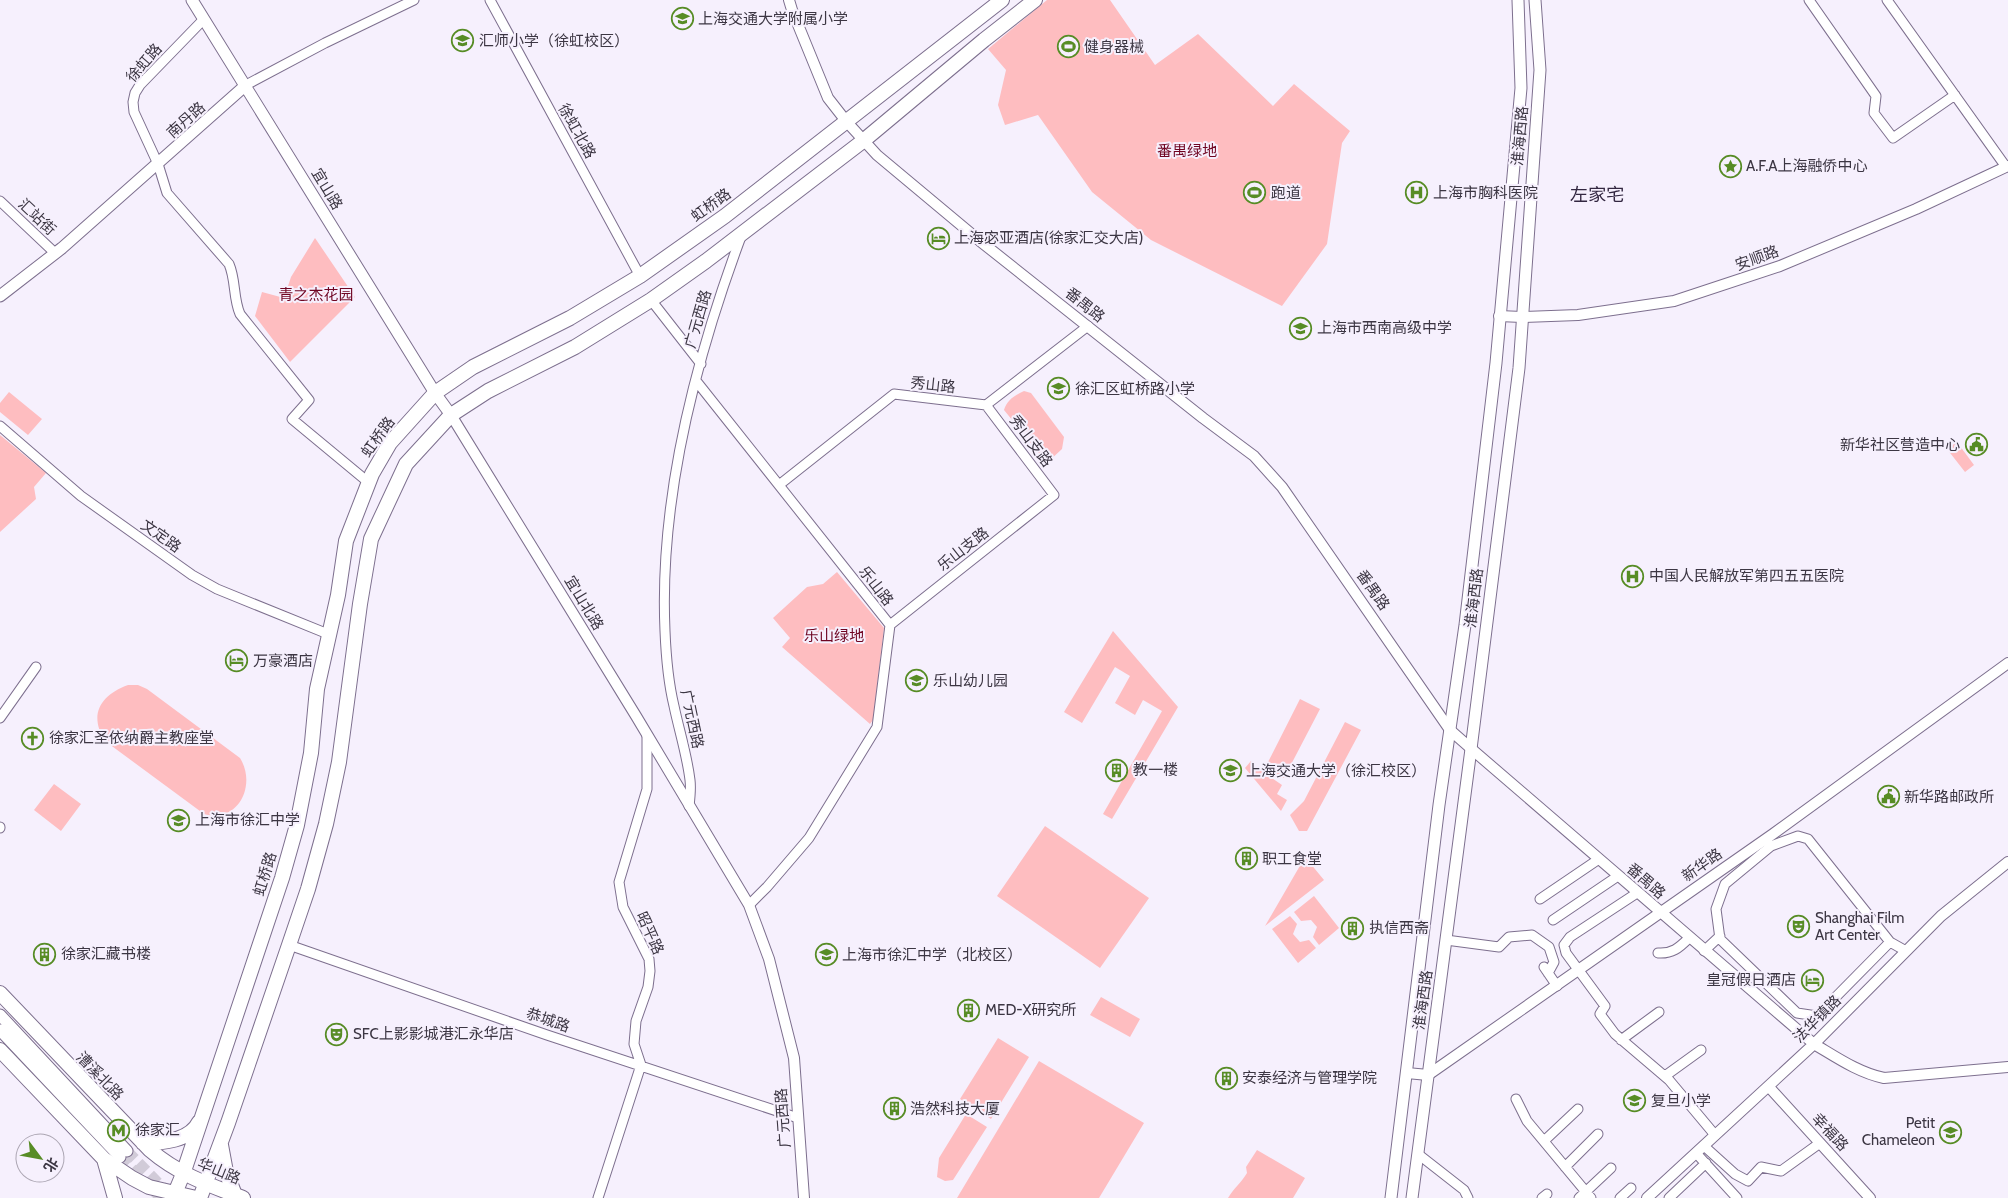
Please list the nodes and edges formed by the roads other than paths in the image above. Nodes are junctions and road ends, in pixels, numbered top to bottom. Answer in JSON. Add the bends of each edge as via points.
{"nodes":[{"id":1,"x":192,"y":0,"type":"edge"},
{"id":2,"x":414,"y":0,"type":"edge"},
{"id":3,"x":490,"y":0,"type":"edge"},
{"id":4,"x":789,"y":0,"type":"edge"},
{"id":5,"x":1002,"y":0,"type":"edge"},
{"id":6,"x":1035,"y":0,"type":"edge"},
{"id":7,"x":1518,"y":0,"type":"edge"},
{"id":8,"x":1535,"y":0,"type":"edge"},
{"id":9,"x":1809,"y":0,"type":"edge"},
{"id":10,"x":1887,"y":0,"type":"edge"},
{"id":11,"x":204,"y":19,"type":"junction"},
{"id":12,"x":246,"y":86,"type":"junction"},
{"id":13,"x":1955,"y":95,"type":"junction"},
{"id":14,"x":846,"y":121,"type":"junction"},
{"id":15,"x":863,"y":141,"type":"junction"},
{"id":16,"x":158,"y":164,"type":"junction"},
{"id":17,"x":2007,"y":166,"type":"edge"},
{"id":18,"x":0,"y":201,"type":"edge"},
{"id":19,"x":743,"y":232,"type":"junction"},
{"id":20,"x":56,"y":254,"type":"junction"},
{"id":21,"x":640,"y":276,"type":"junction"},
{"id":22,"x":0,"y":296,"type":"edge"},
{"id":23,"x":651,"y":300,"type":"junction"},
{"id":24,"x":1499,"y":316,"type":"junction"},
{"id":25,"x":1522,"y":317,"type":"junction"},
{"id":26,"x":1088,"y":326,"type":"junction"},
{"id":27,"x":701,"y":364,"type":"junction"},
{"id":28,"x":697,"y":382,"type":"junction"},
{"id":29,"x":435,"y":393,"type":"junction"},
{"id":30,"x":986,"y":404,"type":"junction"},
{"id":31,"x":451,"y":415,"type":"junction"},
{"id":32,"x":0,"y":426,"type":"edge"},
{"id":33,"x":368,"y":482,"type":"junction"},
{"id":34,"x":779,"y":486,"type":"junction"},
{"id":35,"x":1054,"y":494,"type":"joint"},
{"id":36,"x":890,"y":625,"type":"junction"},
{"id":37,"x":328,"y":634,"type":"junction"},
{"id":38,"x":2008,"y":663,"type":"edge"},
{"id":39,"x":36,"y":667,"type":"dead end"},
{"id":40,"x":0,"y":718,"type":"edge"},
{"id":41,"x":1450,"y":730,"type":"junction"},
{"id":42,"x":647,"y":735,"type":"junction"},
{"id":43,"x":1471,"y":749,"type":"junction"},
{"id":44,"x":689,"y":808,"type":"junction"},
{"id":45,"x":1768,"y":843,"type":"junction"},
{"id":46,"x":1598,"y":859,"type":"junction"},
{"id":47,"x":2008,"y":862,"type":"edge"},
{"id":48,"x":1618,"y":876,"type":"junction"},
{"id":49,"x":1637,"y":893,"type":"junction"},
{"id":50,"x":1540,"y":899,"type":"dead end"},
{"id":51,"x":749,"y":905,"type":"junction"},
{"id":52,"x":1660,"y":913,"type":"junction"},
{"id":53,"x":1553,"y":920,"type":"dead end"},
{"id":54,"x":1720,"y":936,"type":"junction"},
{"id":55,"x":1689,"y":938,"type":"junction"},
{"id":56,"x":1446,"y":940,"type":"junction"},
{"id":57,"x":1890,"y":942,"type":"junction"},
{"id":58,"x":289,"y":945,"type":"junction"},
{"id":59,"x":1704,"y":951,"type":"junction"},
{"id":60,"x":1906,"y":951,"type":"junction"},
{"id":61,"x":1658,"y":954,"type":"dead end"},
{"id":62,"x":1580,"y":970,"type":"junction"},
{"id":63,"x":1755,"y":974,"type":"junction"},
{"id":64,"x":1744,"y":985,"type":"junction"},
{"id":65,"x":1557,"y":986,"type":"junction"},
{"id":66,"x":0,"y":993,"type":"edge"},
{"id":67,"x":1834,"y":999,"type":"junction"},
{"id":68,"x":1787,"y":1005,"type":"junction"},
{"id":69,"x":1659,"y":1012,"type":"dead end"},
{"id":70,"x":1846,"y":1012,"type":"junction"},
{"id":71,"x":1778,"y":1014,"type":"junction"},
{"id":72,"x":0,"y":1015,"type":"edge"},
{"id":73,"x":0,"y":1030,"type":"edge"},
{"id":74,"x":1621,"y":1040,"type":"junction"},
{"id":75,"x":1814,"y":1044,"type":"junction"},
{"id":76,"x":0,"y":1050,"type":"edge"},
{"id":77,"x":1701,"y":1050,"type":"dead end"},
{"id":78,"x":641,"y":1065,"type":"junction"},
{"id":79,"x":2008,"y":1067,"type":"edge"},
{"id":80,"x":1407,"y":1073,"type":"junction"},
{"id":81,"x":1428,"y":1076,"type":"junction"},
{"id":82,"x":1665,"y":1076,"type":"junction"},
{"id":83,"x":1768,"y":1087,"type":"junction"},
{"id":84,"x":1516,"y":1099,"type":"dead end"},
{"id":85,"x":1578,"y":1109,"type":"dead end"},
{"id":86,"x":202,"y":1118,"type":"junction"},
{"id":87,"x":798,"y":1118,"type":"junction"},
{"id":88,"x":1598,"y":1134,"type":"dead end"},
{"id":89,"x":1716,"y":1136,"type":"junction"},
{"id":90,"x":142,"y":1142,"type":"junction"},
{"id":91,"x":1544,"y":1142,"type":"junction"},
{"id":92,"x":1820,"y":1143,"type":"junction"},
{"id":93,"x":220,"y":1144,"type":"junction"},
{"id":94,"x":1700,"y":1150,"type":"junction"},
{"id":95,"x":1418,"y":1154,"type":"junction"},
{"id":96,"x":104,"y":1158,"type":"junction"},
{"id":97,"x":1706,"y":1163,"type":"junction"},
{"id":98,"x":1565,"y":1167,"type":"junction"},
{"id":99,"x":1611,"y":1168,"type":"dead end"},
{"id":100,"x":184,"y":1174,"type":"junction"},
{"id":101,"x":1664,"y":1182,"type":"junction"},
{"id":102,"x":206,"y":1185,"type":"junction"},
{"id":103,"x":1631,"y":1188,"type":"dead end"},
{"id":104,"x":1672,"y":1195,"type":"edge"},
{"id":105,"x":174,"y":1196,"type":"edge"},
{"id":106,"x":1585,"y":1196,"type":"edge"},
{"id":107,"x":239,"y":1197,"type":"edge"},
{"id":108,"x":115,"y":1198,"type":"edge"},
{"id":109,"x":198,"y":1198,"type":"edge"},
{"id":110,"x":598,"y":1198,"type":"edge"},
{"id":111,"x":804,"y":1198,"type":"edge"},
{"id":112,"x":1392,"y":1198,"type":"edge"},
{"id":113,"x":1412,"y":1198,"type":"edge"},
{"id":114,"x":1468,"y":1198,"type":"edge"},
{"id":115,"x":1620,"y":1198,"type":"edge"},
{"id":116,"x":1647,"y":1198,"type":"edge"},
{"id":117,"x":1737,"y":1198,"type":"edge"},
{"id":118,"x":1870,"y":1198,"type":"edge"}],
"edges":[{"from":1,"to":11,"type":"main road","name":"宜山路"},
{"from":2,"to":12,"type":"street","name":"南丹路"},
{"from":3,"to":21,"type":"street","name":"徐虹北路"},
{"from":4,"to":14,"type":"street","name":"番禺路","via":[[828,98]]},
{"from":5,"to":14,"type":"main road","name":"虹桥路"},
{"from":6,"to":15,"type":"main road"},
{"from":7,"to":24,"type":"main road","name":"淮海西路","via":[[1521,88]]},
{"from":8,"to":25,"type":"main road","name":"淮海西路","via":[[1540,70]]},
{"from":9,"to":13,"type":"street","via":[[1876,96],[1874,112],[1894,138]]},
{"from":10,"to":13,"type":"street"},
{"from":11,"to":12,"type":"main road","name":"宜山路"},
{"from":11,"to":16,"type":"street","name":"徐虹路","via":[[134,93],[134,112]]},
{"from":12,"to":16,"type":"main road","name":"南丹路"},
{"from":12,"to":29,"type":"main road","name":"宜山路"},
{"from":13,"to":17,"type":"street"},
{"from":14,"to":15,"type":"street","name":"番禺路"},
{"from":14,"to":21,"type":"main road","name":"虹桥路","via":[[725,216]]},
{"from":15,"to":19,"type":"main road"},
{"from":15,"to":26,"type":"street","name":"番禺路","via":[[980,241]]},
{"from":16,"to":20,"type":"main road","name":"南丹路"},
{"from":16,"to":33,"type":"street","name":"徐虹路","via":[[163,185],[172,201],[232,271],[240,314],[309,400],[292,419]]},
{"from":17,"to":25,"type":"street","name":"安顺路","via":[[1916,209],[1780,266],[1712,290],[1628,309]]},
{"from":18,"to":20,"type":"street","name":"汇站街"},
{"from":19,"to":23,"type":"main road"},
{"from":19,"to":27,"type":"street","name":"广元西路","via":[[723,286]]},
{"from":20,"to":22,"type":"main road","name":"南丹路"},
{"from":21,"to":29,"type":"main road","name":"虹桥路","via":[[570,318],[473,368]]},
{"from":23,"to":27,"type":"street"},
{"from":23,"to":31,"type":"main road","via":[[575,347],[488,391]]},
{"from":24,"to":25,"type":"street","name":"安顺路"},
{"from":24,"to":41,"type":"main road","name":"淮海西路","via":[[1496,363]]},
{"from":25,"to":43,"type":"main road","name":"淮海西路"},
{"from":26,"to":30,"type":"street"},
{"from":26,"to":41,"type":"street","name":"番禺路","via":[[1254,456],[1282,487]]},
{"from":27,"to":28,"type":"street","name":"广元西路"},
{"from":28,"to":34,"type":"street","name":"乐山路"},
{"from":28,"to":44,"type":"street","name":"广元西路","via":[[673,488],[665,588],[667,667],[690,781]]},
{"from":29,"to":31,"type":"main road","name":"宜山路"},
{"from":29,"to":33,"type":"main road","name":"虹桥路","via":[[390,443]]},
{"from":30,"to":34,"type":"street","name":"秀山路","via":[[894,394]]},
{"from":30,"to":35,"type":"street","name":"秀山支路"},
{"from":31,"to":42,"type":"street","name":"宜山北路"},
{"from":31,"to":58,"type":"main road","via":[[406,464],[371,539],[339,762],[326,824]]},
{"from":32,"to":37,"type":"street","name":"文定路","via":[[81,496],[192,575],[217,589]]},
{"from":33,"to":37,"type":"main road","name":"虹桥路","via":[[346,541]]},
{"from":34,"to":36,"type":"street","name":"乐山路"},
{"from":35,"to":36,"type":"street","name":"乐山支路"},
{"from":36,"to":51,"type":"street","name":"乐山路","via":[[877,727],[809,838]]},
{"from":37,"to":86,"type":"main road","name":"虹桥路","via":[[297,825]]},
{"from":38,"to":45,"type":"street","name":"新华路"},
{"from":39,"to":40,"type":"street"},
{"from":41,"to":43,"type":"street","name":"番禺路"},
{"from":41,"to":80,"type":"main road","name":"淮海西路"},
{"from":42,"to":44,"type":"street","name":"宜山北路"},
{"from":42,"to":78,"type":"street","name":"昭平路","via":[[647,789],[619,882],[623,907],[648,959],[650,971],[636,1021],[634,1044]]},
{"from":43,"to":46,"type":"street","name":"番禺路"},
{"from":43,"to":56,"type":"main road","name":"淮海西路"},
{"from":44,"to":51,"type":"street","name":"广元西路"},
{"from":45,"to":52,"type":"street","name":"新华路"},
{"from":45,"to":54,"type":"street","via":[[1725,884],[1716,909]]},
{"from":45,"to":57,"type":"street","via":[[1798,836],[1808,839]]},
{"from":46,"to":48,"type":"street","name":"番禺路"},
{"from":46,"to":50,"type":"street"},
{"from":47,"to":60,"type":"street","name":"法华镇路","via":[[1941,916]]},
{"from":48,"to":49,"type":"street","name":"番禺路"},
{"from":48,"to":53,"type":"street"},
{"from":49,"to":52,"type":"street","name":"番禺路"},
{"from":49,"to":62,"type":"street","via":[[1564,944],[1566,953]]},
{"from":51,"to":87,"type":"street","name":"广元西路","via":[[769,959],[792,1048]]},
{"from":52,"to":55,"type":"street","name":"番禺路"},
{"from":52,"to":62,"type":"street","name":"新华路"},
{"from":54,"to":59,"type":"street"},
{"from":54,"to":63,"type":"street"},
{"from":55,"to":59,"type":"street","name":"番禺路"},
{"from":55,"to":61,"type":"street","via":[[1679,948]]},
{"from":56,"to":65,"type":"street","via":[[1499,947],[1509,937],[1532,935],[1549,947],[1554,962],[1546,970]]},
{"from":56,"to":81,"type":"main road","name":"淮海西路"},
{"from":57,"to":60,"type":"street"},
{"from":57,"to":67,"type":"street"},
{"from":58,"to":78,"type":"street","name":"恭城路"},
{"from":58,"to":93,"type":"main road"},
{"from":59,"to":64,"type":"street","name":"番禺路"},
{"from":60,"to":70,"type":"street","name":"法华镇路"},
{"from":62,"to":65,"type":"street","name":"新华路"},
{"from":62,"to":74,"type":"street","via":[[1605,1006],[1600,1014]]},
{"from":63,"to":64,"type":"street"},
{"from":63,"to":68,"type":"street"},
{"from":64,"to":71,"type":"street","name":"番禺路"},
{"from":65,"to":81,"type":"street","name":"新华路"},
{"from":66,"to":90,"type":"main road","name":"漕溪北路"},
{"from":67,"to":68,"type":"street","via":[[1817,1016],[1797,1013]]},
{"from":67,"to":70,"type":"street"},
{"from":68,"to":71,"type":"street"},
{"from":69,"to":74,"type":"street"},
{"from":70,"to":75,"type":"street","name":"法华镇路"},
{"from":71,"to":75,"type":"street","name":"番禺路"},
{"from":72,"to":73,"type":"main road","via":[[124,1154]]},
{"from":74,"to":82,"type":"street"},
{"from":75,"to":79,"type":"street","name":"番禺路","via":[[1873,1076],[1884,1078]]},
{"from":75,"to":83,"type":"street","name":"法华镇路"},
{"from":76,"to":96,"type":"main road"},
{"from":77,"to":82,"type":"street"},
{"from":78,"to":87,"type":"street","name":"恭城路"},
{"from":78,"to":110,"type":"street"},
{"from":80,"to":81,"type":"street"},
{"from":80,"to":112,"type":"main road","name":"淮海西路"},
{"from":81,"to":95,"type":"main road","name":"淮海西路"},
{"from":82,"to":89,"type":"street"},
{"from":83,"to":89,"type":"street","name":"法华镇路"},
{"from":83,"to":92,"type":"street","name":"幸福路"},
{"from":84,"to":91,"type":"street","via":[[1527,1122]]},
{"from":85,"to":91,"type":"street"},
{"from":86,"to":90,"type":"main road","via":[[196,1129],[176,1139]]},
{"from":86,"to":100,"type":"main road","name":"虹桥路"},
{"from":87,"to":111,"type":"street","name":"广元西路"},
{"from":88,"to":98,"type":"street"},
{"from":89,"to":94,"type":"street","name":"法华镇路"},
{"from":90,"to":100,"type":"main road","name":"漕溪北路"},
{"from":91,"to":98,"type":"street"},
{"from":92,"to":94,"type":"street","via":[[1781,1171],[1761,1167],[1748,1181]]},
{"from":92,"to":118,"type":"street","name":"幸福路"},
{"from":93,"to":102,"type":"main road"},
{"from":93,"to":107,"type":"main road","via":[[226,1172]]},
{"from":94,"to":97,"type":"street"},
{"from":94,"to":101,"type":"street","name":"法华镇路"},
{"from":95,"to":113,"type":"main road","name":"淮海西路"},
{"from":95,"to":114,"type":"street","via":[[1464,1190]]},
{"from":96,"to":105,"type":"main road","via":[[132,1178]]},
{"from":96,"to":108,"type":"main road"},
{"from":97,"to":104,"type":"street"},
{"from":97,"to":117,"type":"street"},
{"from":98,"to":106,"type":"street"},
{"from":99,"to":106,"type":"street"},
{"from":100,"to":102,"type":"main road","name":"华山路"},
{"from":100,"to":105,"type":"main road","name":"虹桥路"},
{"from":101,"to":104,"type":"street"},
{"from":101,"to":116,"type":"street","name":"法华镇路"},
{"from":102,"to":107,"type":"main road","name":"华山路"},
{"from":102,"to":109,"type":"main road"},
{"from":103,"to":115,"type":"street"},
{"from":105,"to":109,"type":"main road"}]}
